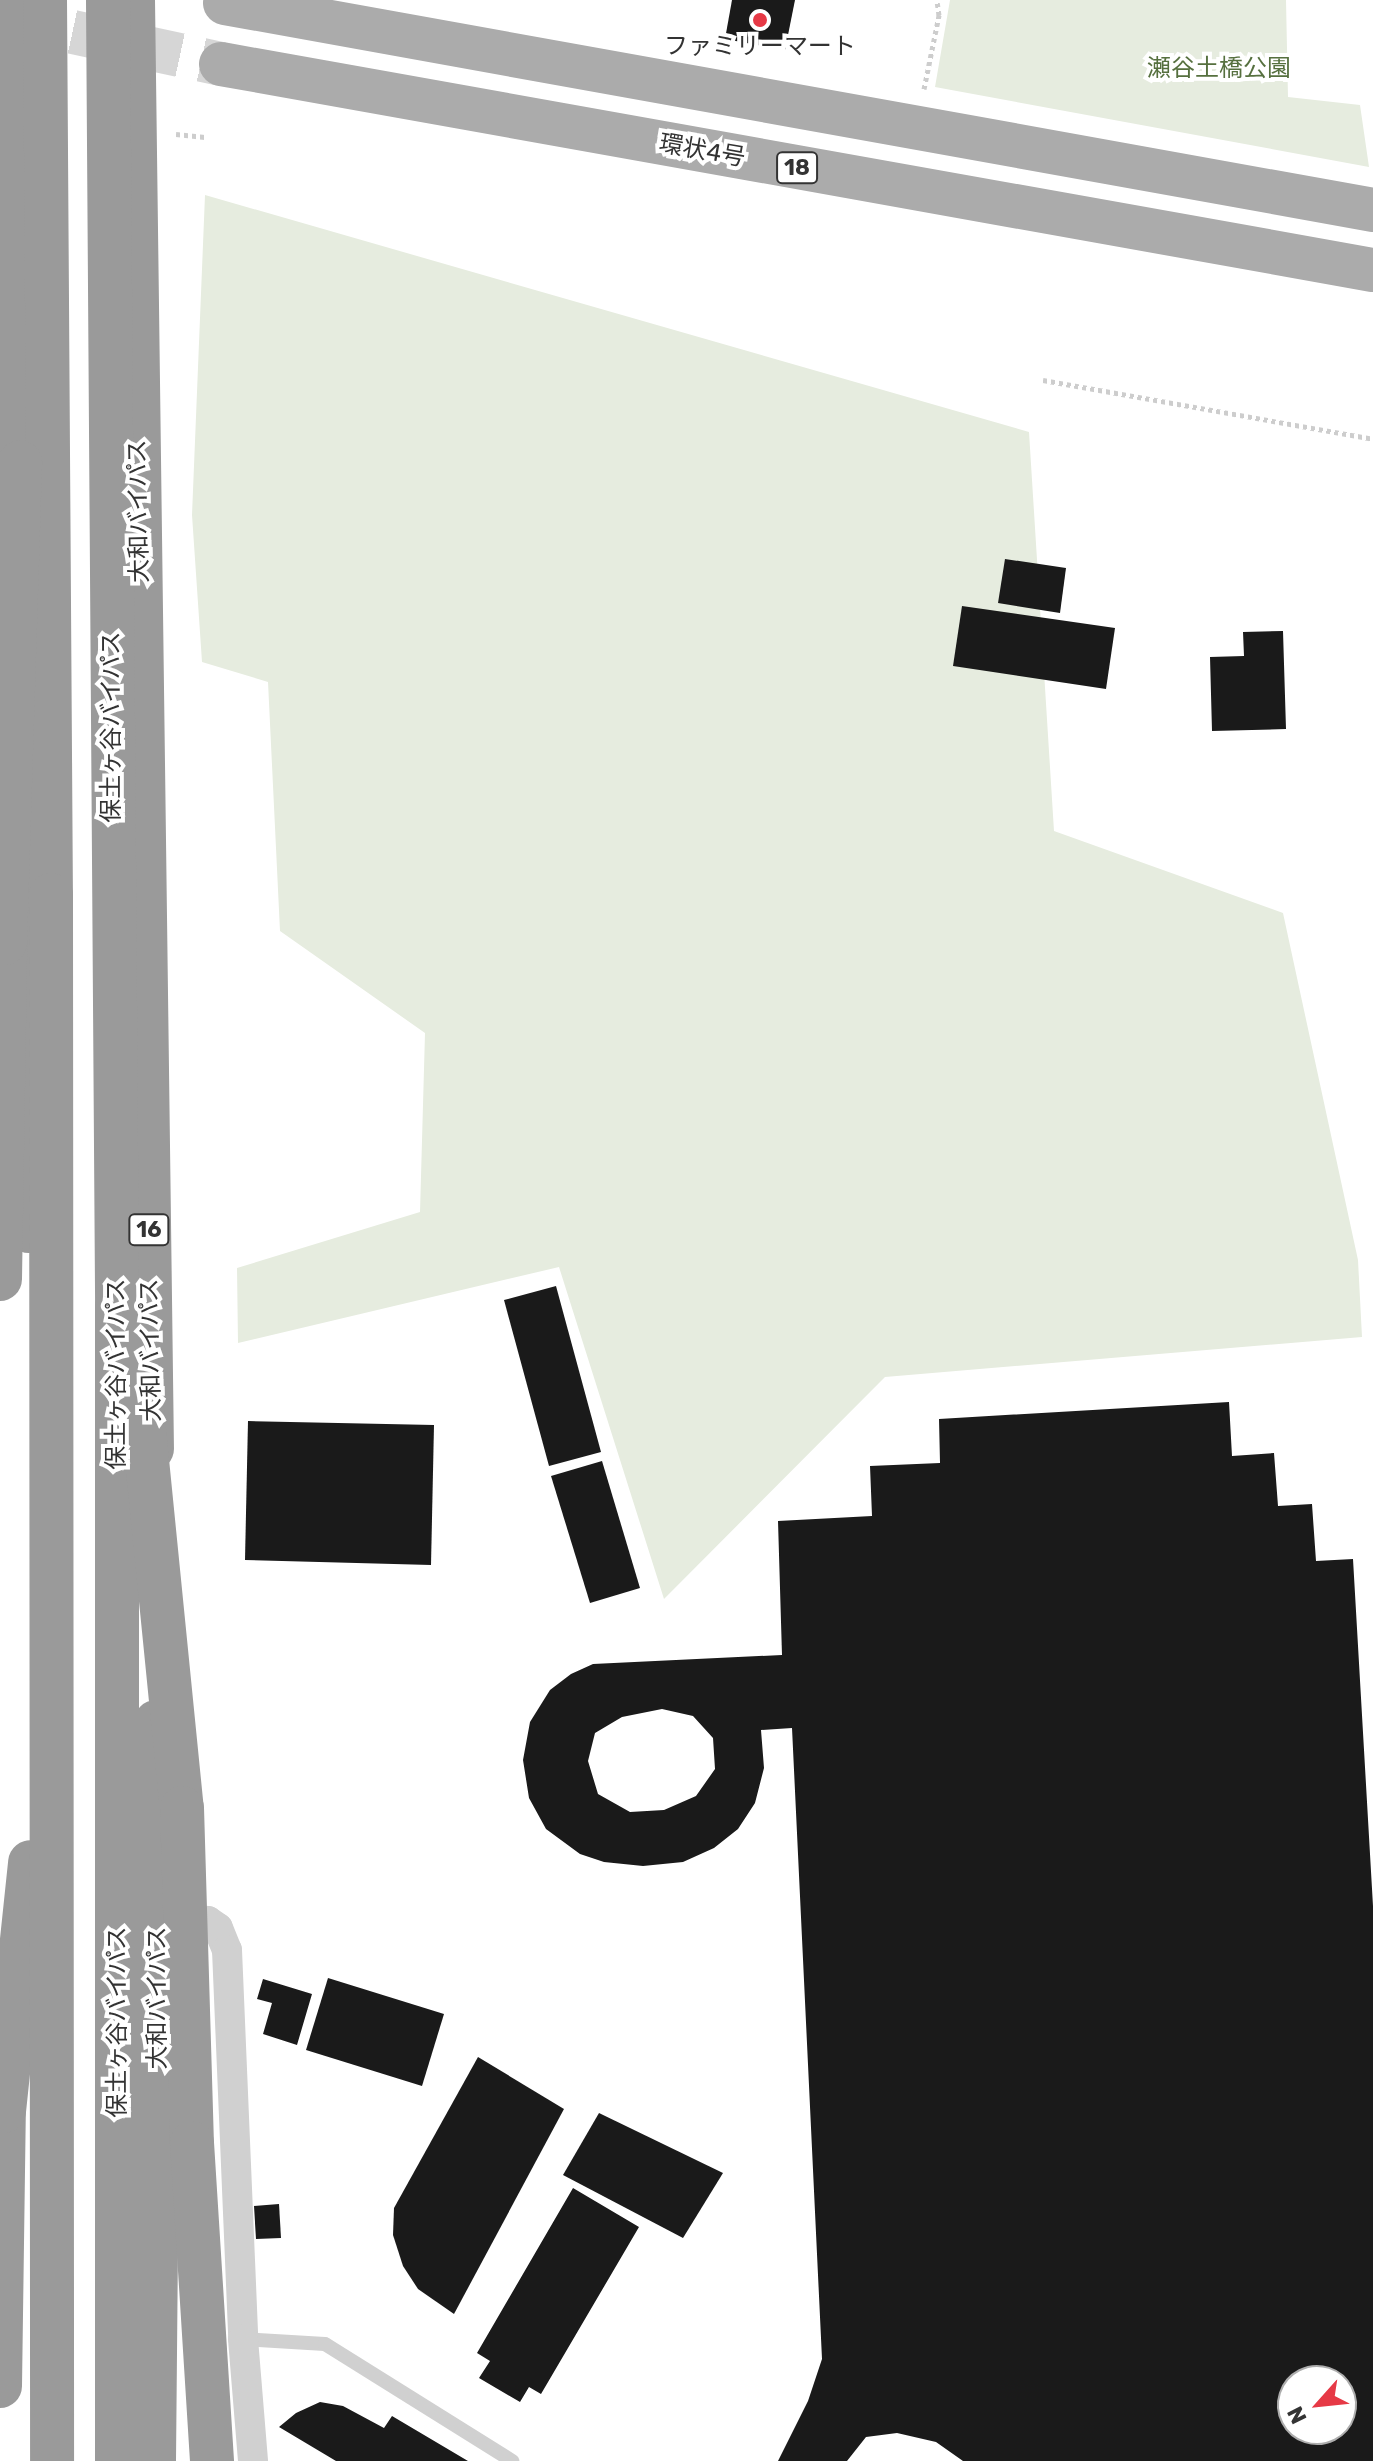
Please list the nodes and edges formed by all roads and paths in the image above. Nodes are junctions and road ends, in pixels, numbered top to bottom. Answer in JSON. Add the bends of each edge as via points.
{"nodes":[{"id":1,"x":18,"y":0,"type":"edge"},
{"id":2,"x":34,"y":0,"type":"edge"},
{"id":3,"x":45,"y":0,"type":"edge"},
{"id":4,"x":108,"y":0,"type":"edge"},
{"id":5,"x":133,"y":0,"type":"edge"},
{"id":6,"x":937,"y":0,"type":"edge"},
{"id":7,"x":225,"y":3,"type":"dead end"},
{"id":8,"x":221,"y":64,"type":"tunnel mouth"},
{"id":9,"x":922,"y":100,"type":"dead end"},
{"id":10,"x":1373,"y":210,"type":"edge"},
{"id":11,"x":1373,"y":270,"type":"edge"},
{"id":12,"x":1043,"y":380,"type":"dead end"},
{"id":13,"x":1373,"y":439,"type":"edge"},
{"id":14,"x":115,"y":1155,"type":"junction"},
{"id":15,"x":15,"y":1194,"type":"edge"},
{"id":16,"x":0,"y":1279,"type":"edge"},
{"id":17,"x":30,"y":1862,"type":"junction"},
{"id":18,"x":159,"y":1918,"type":"junction"},
{"id":19,"x":243,"y":2339,"type":"junction"},
{"id":20,"x":0,"y":2386,"type":"edge"},
{"id":21,"x":145,"y":2460,"type":"edge"},
{"id":22,"x":31,"y":2461,"type":"edge"},
{"id":23,"x":52,"y":2461,"type":"edge"},
{"id":24,"x":212,"y":2461,"type":"edge"},
{"id":25,"x":253,"y":2461,"type":"edge"},
{"id":26,"x":512,"y":2461,"type":"edge"}],
"edges":[{"from":1,"to":15,"type":"highway"},
{"from":2,"to":16,"type":"highway","bridge":true},
{"from":3,"to":23,"type":"highway","bridge":true},
{"from":4,"to":14,"type":"highway","name":"保土ヶ谷バイパス","number":"16","bridge":true},
{"from":5,"to":18,"type":"highway","name":"大和バイパス","number":"16"},
{"from":6,"to":9,"type":"path","via":[[939,15]]},
{"from":7,"to":10,"type":"main road"},
{"from":8,"to":11,"type":"main road","name":"環状4号","number":"18"},
{"from":12,"to":13,"type":"path"},
{"from":14,"to":21,"type":"highway","name":"保土ヶ谷バイパス","number":"16","bridge":true},
{"from":14,"to":24,"type":"highway","bridge":true,"via":[[182,1808],[192,2143]]},
{"from":15,"to":17,"type":"highway"},
{"from":17,"to":20,"type":"highway","via":[[4,2111]]},
{"from":17,"to":22,"type":"highway"},
{"from":18,"to":19,"type":"street","via":[[208,1921],[218,1928],[227,1950]]},
{"from":18,"to":21,"type":"highway","name":"大和バイパス","number":"16"},
{"from":19,"to":25,"type":"street"},
{"from":19,"to":26,"type":"lane","via":[[325,2344]]}]}
